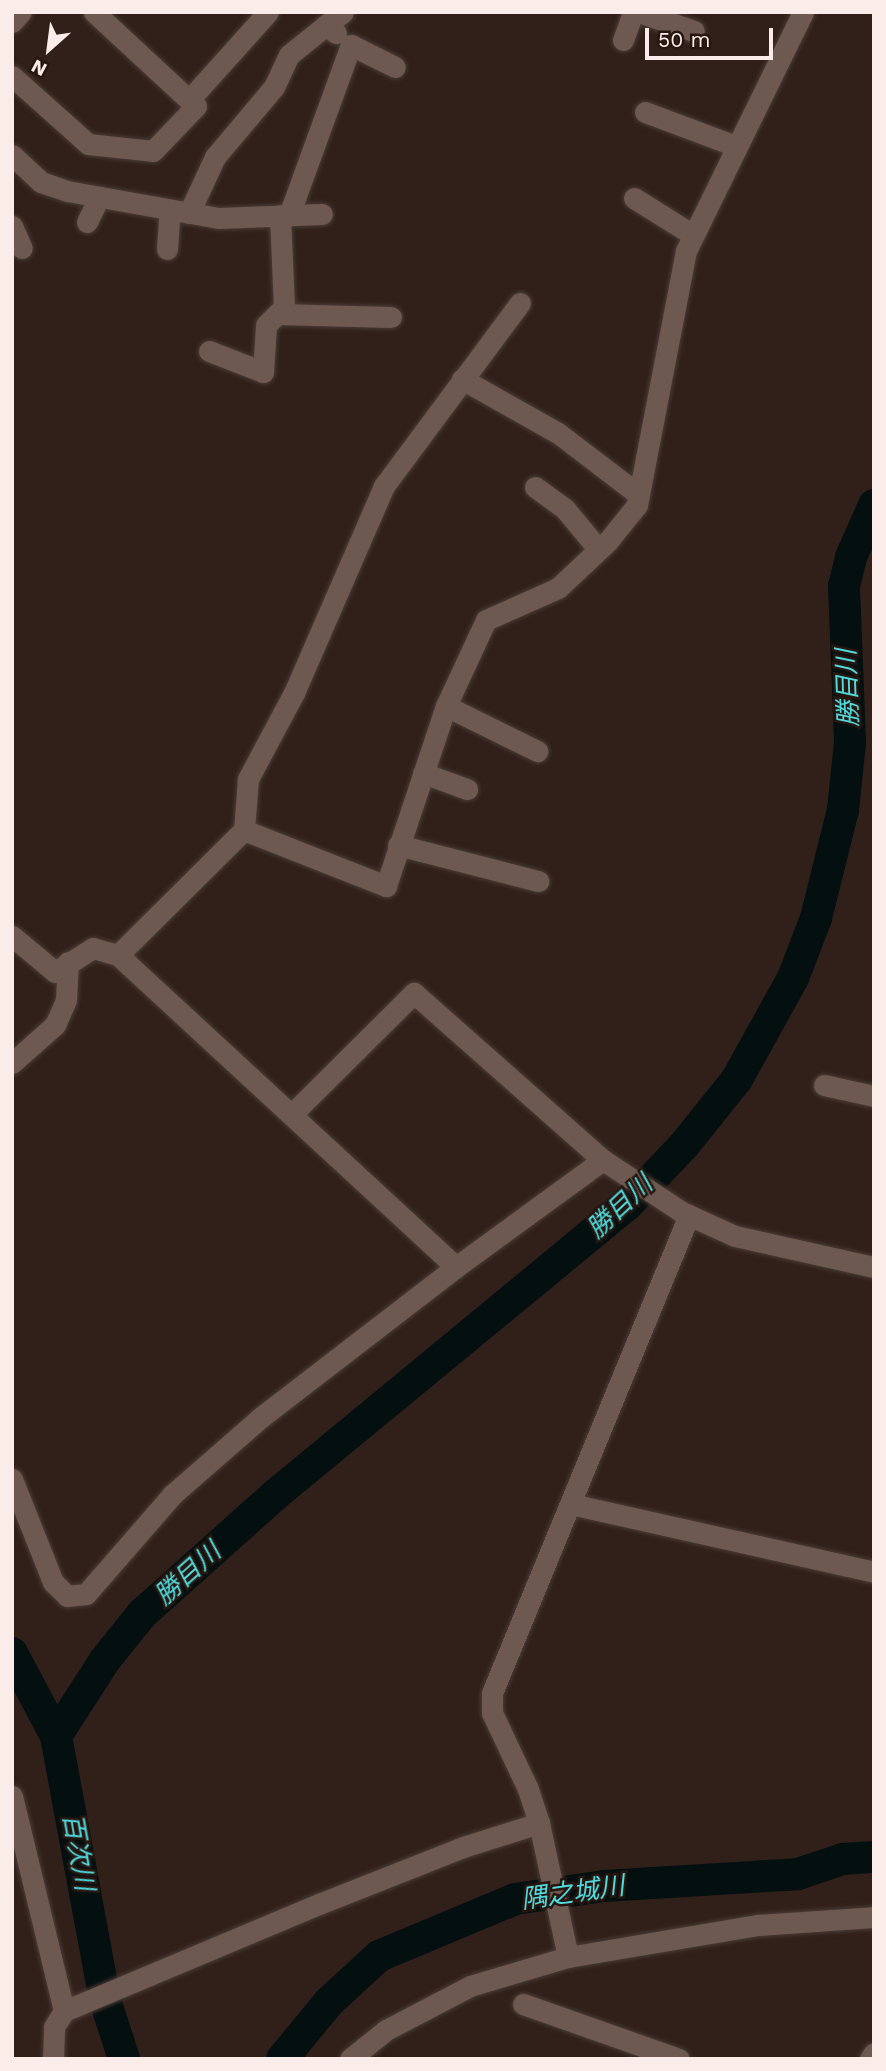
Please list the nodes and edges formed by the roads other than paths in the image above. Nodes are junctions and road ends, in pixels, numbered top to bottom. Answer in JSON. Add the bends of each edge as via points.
{"nodes":[{"id":1,"x":22,"y":12,"type":"edge"},
{"id":2,"x":94,"y":12,"type":"edge"},
{"id":3,"x":634,"y":12,"type":"edge"},
{"id":4,"x":639,"y":12,"type":"edge"},
{"id":5,"x":802,"y":13,"type":"edge"},
{"id":6,"x":258,"y":16,"type":"edge"},
{"id":7,"x":335,"y":19,"type":"edge"},
{"id":8,"x":12,"y":22,"type":"edge"},
{"id":9,"x":694,"y":30,"type":"dead end"},
{"id":10,"x":622,"y":40,"type":"dead end"},
{"id":11,"x":351,"y":45,"type":"junction"},
{"id":12,"x":395,"y":67,"type":"dead end"},
{"id":13,"x":12,"y":76,"type":"edge"},
{"id":14,"x":189,"y":100,"type":"junction"},
{"id":15,"x":645,"y":113,"type":"dead end"},
{"id":16,"x":736,"y":146,"type":"junction"},
{"id":17,"x":12,"y":155,"type":"edge"},
{"id":18,"x":99,"y":197,"type":"junction"},
{"id":19,"x":634,"y":198,"type":"dead end"},
{"id":20,"x":180,"y":211,"type":"junction"},
{"id":21,"x":322,"y":214,"type":"dead end"},
{"id":22,"x":284,"y":215,"type":"junction"},
{"id":23,"x":87,"y":222,"type":"dead end"},
{"id":24,"x":12,"y":226,"type":"edge"},
{"id":25,"x":693,"y":235,"type":"junction"},
{"id":26,"x":22,"y":248,"type":"dead end"},
{"id":27,"x":167,"y":249,"type":"dead end"},
{"id":28,"x":520,"y":303,"type":"dead end"},
{"id":29,"x":277,"y":314,"type":"junction"},
{"id":30,"x":391,"y":317,"type":"dead end"},
{"id":31,"x":209,"y":351,"type":"dead end"},
{"id":32,"x":462,"y":379,"type":"junction"},
{"id":33,"x":535,"y":487,"type":"dead end"},
{"id":34,"x":639,"y":495,"type":"junction"},
{"id":35,"x":599,"y":550,"type":"junction"},
{"id":36,"x":446,"y":706,"type":"junction"},
{"id":37,"x":537,"y":751,"type":"dead end"},
{"id":38,"x":423,"y":773,"type":"junction"},
{"id":39,"x":467,"y":789,"type":"dead end"},
{"id":40,"x":244,"y":830,"type":"junction"},
{"id":41,"x":398,"y":845,"type":"junction"},
{"id":42,"x":538,"y":881,"type":"dead end"},
{"id":43,"x":12,"y":936,"type":"edge"},
{"id":44,"x":118,"y":955,"type":"junction"},
{"id":45,"x":68,"y":962,"type":"junction"},
{"id":46,"x":12,"y":1063,"type":"edge"},
{"id":47,"x":824,"y":1085,"type":"dead end"},
{"id":48,"x":874,"y":1096,"type":"edge"},
{"id":49,"x":292,"y":1114,"type":"junction"},
{"id":50,"x":607,"y":1163,"type":"junction"},
{"id":51,"x":686,"y":1214,"type":"junction"},
{"id":52,"x":456,"y":1267,"type":"junction"},
{"id":53,"x":874,"y":1267,"type":"edge"},
{"id":54,"x":12,"y":1479,"type":"edge"},
{"id":55,"x":571,"y":1504,"type":"junction"},
{"id":56,"x":874,"y":1572,"type":"edge"},
{"id":57,"x":12,"y":1796,"type":"edge"},
{"id":58,"x":539,"y":1824,"type":"junction"},
{"id":59,"x":874,"y":1917,"type":"edge"},
{"id":60,"x":567,"y":1953,"type":"junction"},
{"id":61,"x":523,"y":2004,"type":"dead end"},
{"id":62,"x":68,"y":2010,"type":"junction"},
{"id":63,"x":874,"y":2053,"type":"edge"},
{"id":64,"x":53,"y":2059,"type":"edge"},
{"id":65,"x":350,"y":2059,"type":"edge"},
{"id":66,"x":679,"y":2059,"type":"edge"},
{"id":67,"x":870,"y":2059,"type":"edge"}],
"edges":[{"from":1,"to":8,"type":"street"},
{"from":2,"to":14,"type":"street"},
{"from":3,"to":10,"type":"street"},
{"from":4,"to":9,"type":"street"},
{"from":5,"to":16,"type":"street"},
{"from":6,"to":14,"type":"street"},
{"from":7,"to":11,"type":"street"},
{"from":7,"to":20,"type":"street","via":[[289,55],[274,87],[215,157]]},
{"from":11,"to":12,"type":"street"},
{"from":11,"to":22,"type":"street"},
{"from":13,"to":14,"type":"street","via":[[88,144],[153,151],[196,106]]},
{"from":15,"to":16,"type":"street"},
{"from":16,"to":25,"type":"street"},
{"from":17,"to":18,"type":"street","via":[[41,182]]},
{"from":18,"to":20,"type":"street"},
{"from":18,"to":23,"type":"street"},
{"from":19,"to":25,"type":"street"},
{"from":20,"to":22,"type":"street","via":[[219,218]]},
{"from":20,"to":27,"type":"street"},
{"from":21,"to":22,"type":"street"},
{"from":22,"to":29,"type":"street","via":[[284,307]]},
{"from":24,"to":26,"type":"street"},
{"from":25,"to":34,"type":"street"},
{"from":28,"to":32,"type":"street"},
{"from":29,"to":30,"type":"street","via":[[316,326]]},
{"from":29,"to":31,"type":"street","via":[[266,325],[263,372]]},
{"from":32,"to":34,"type":"street","via":[[558,433]]},
{"from":32,"to":40,"type":"street","via":[[384,486],[294,693],[248,779]]},
{"from":33,"to":35,"type":"street","via":[[565,509]]},
{"from":34,"to":35,"type":"street","via":[[637,505]]},
{"from":35,"to":36,"type":"street","via":[[558,587],[486,620]]},
{"from":36,"to":37,"type":"street"},
{"from":36,"to":38,"type":"street"},
{"from":38,"to":39,"type":"street"},
{"from":38,"to":41,"type":"street"},
{"from":40,"to":41,"type":"street","via":[[386,886]]},
{"from":40,"to":44,"type":"street"},
{"from":41,"to":42,"type":"street"},
{"from":43,"to":45,"type":"street","via":[[55,972]]},
{"from":44,"to":45,"type":"street","via":[[93,948]]},
{"from":44,"to":49,"type":"street"},
{"from":45,"to":46,"type":"street","via":[[66,1000],[55,1025]]},
{"from":47,"to":48,"type":"street"},
{"from":49,"to":50,"type":"street","via":[[414,993]]},
{"from":49,"to":52,"type":"street"},
{"from":50,"to":51,"type":"street"},
{"from":50,"to":52,"type":"street"},
{"from":51,"to":53,"type":"street","via":[[735,1236]]},
{"from":51,"to":55,"type":"street"},
{"from":52,"to":54,"type":"street","via":[[260,1418],[173,1494],[86,1594],[67,1596],[53,1582]]},
{"from":55,"to":56,"type":"street"},
{"from":55,"to":58,"type":"street","via":[[492,1693],[492,1713],[528,1789]]},
{"from":57,"to":62,"type":"street"},
{"from":58,"to":60,"type":"street"},
{"from":58,"to":62,"type":"street","via":[[463,1847]]},
{"from":59,"to":60,"type":"street","via":[[758,1924]]},
{"from":60,"to":65,"type":"street","via":[[470,1986],[386,2029]]},
{"from":61,"to":66,"type":"street"},
{"from":62,"to":64,"type":"street","via":[[54,2027]]},
{"from":63,"to":67,"type":"street"}]}
